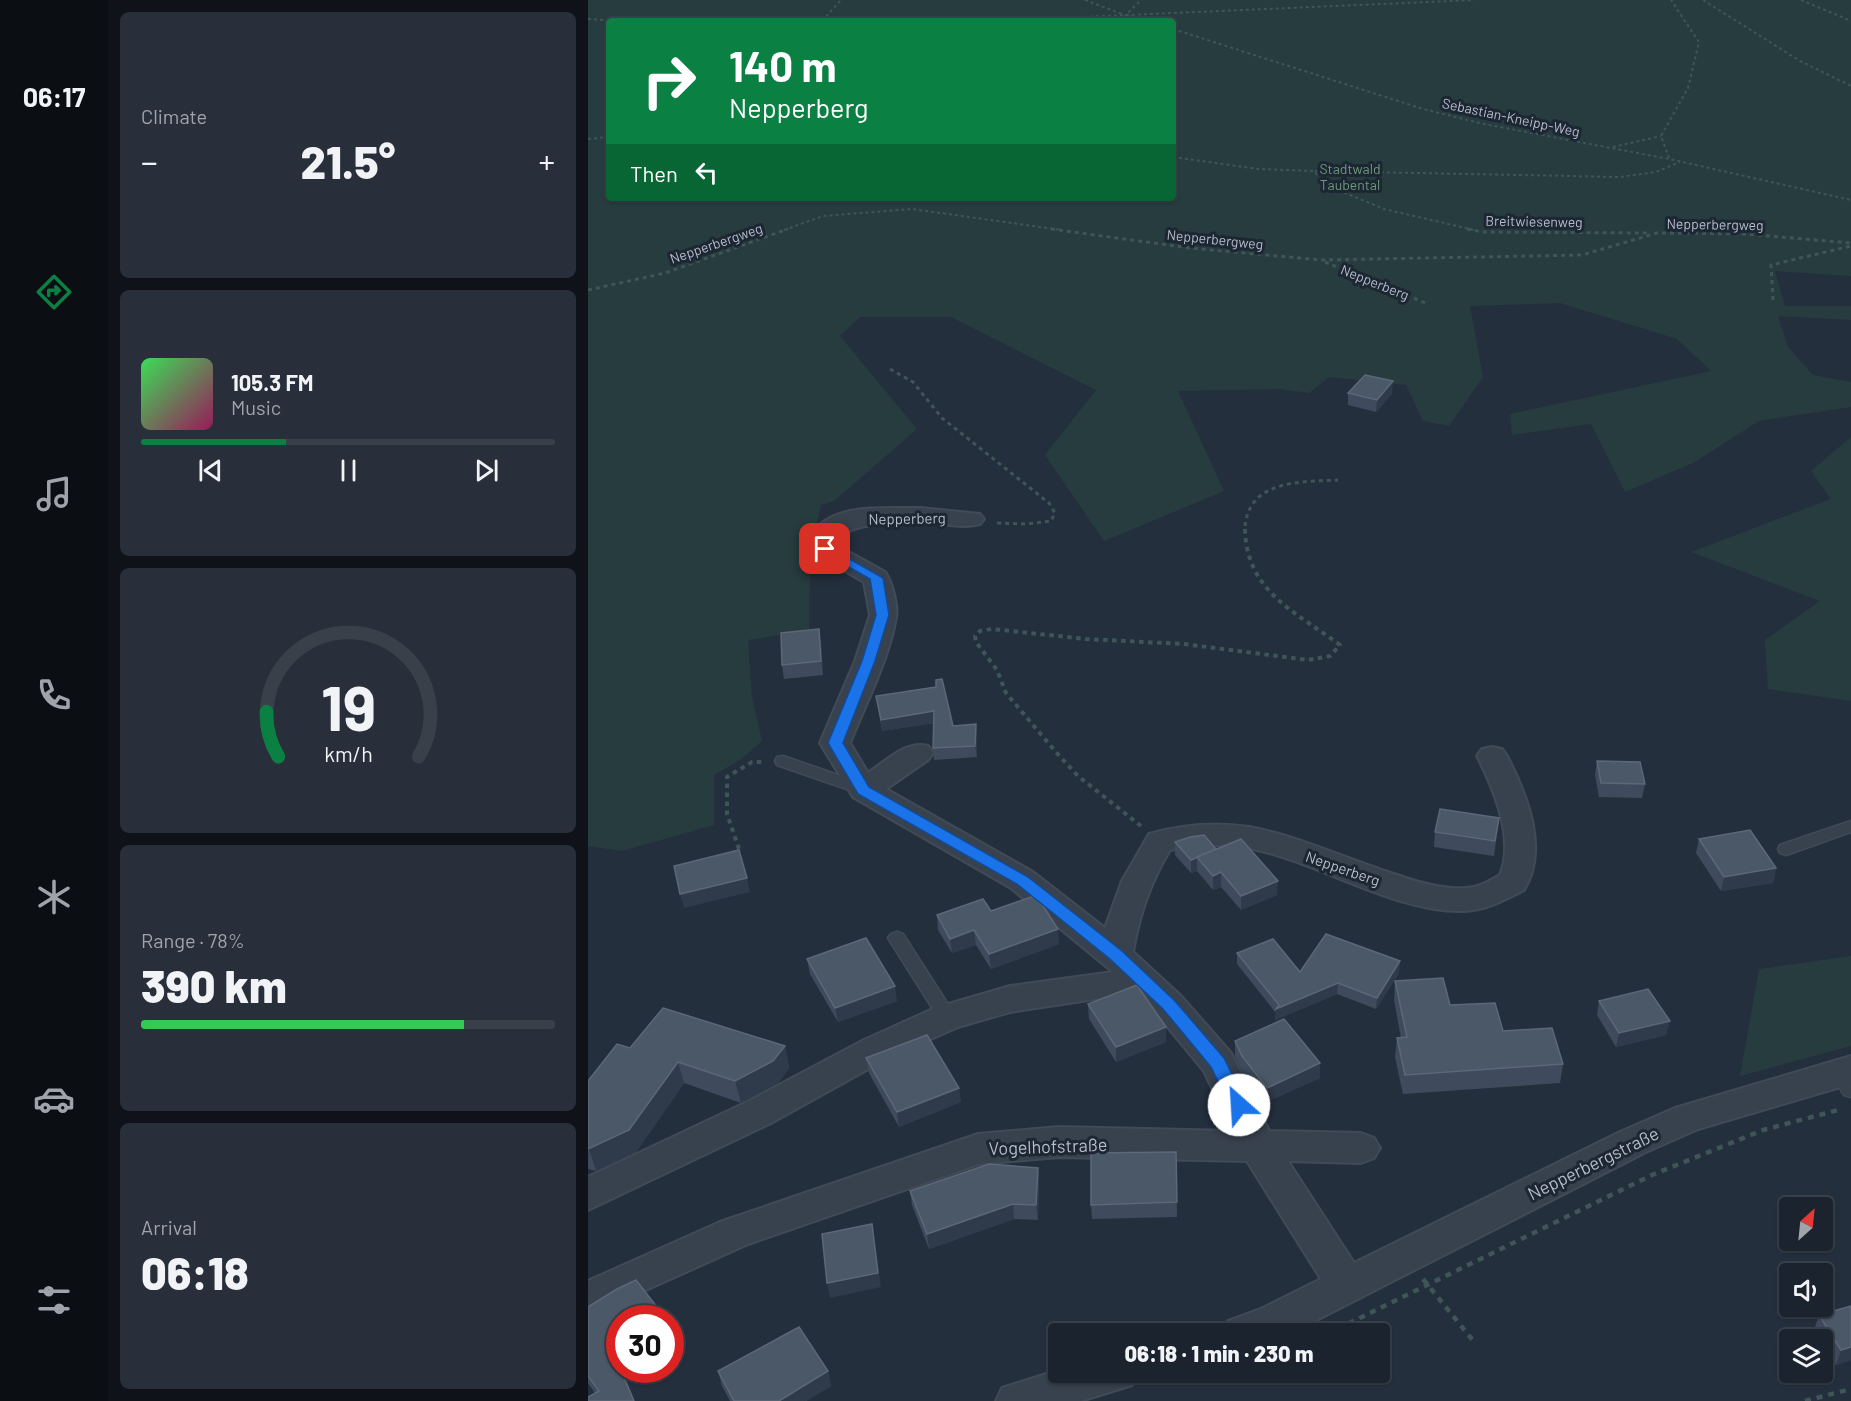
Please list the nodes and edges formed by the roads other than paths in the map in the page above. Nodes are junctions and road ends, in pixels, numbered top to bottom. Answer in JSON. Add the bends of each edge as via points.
{"nodes":[{"id":1,"x":971,"y":519,"type":"road end"},
{"id":2,"x":918,"y":753,"type":"dead end"},
{"id":3,"x":1492,"y":756,"type":"dead end"},
{"id":4,"x":783,"y":761,"type":"road end"},
{"id":5,"x":864,"y":790,"type":"junction"},
{"id":6,"x":1851,"y":826,"type":"edge"},
{"id":7,"x":1786,"y":849,"type":"dead end"},
{"id":8,"x":897,"y":938,"type":"dead end"},
{"id":9,"x":1116,"y":955,"type":"junction"},
{"id":10,"x":1141,"y":980,"type":"junction"},
{"id":11,"x":946,"y":1017,"type":"junction"},
{"id":12,"x":1848,"y":1085,"type":"edge"},
{"id":13,"x":1259,"y":1148,"type":"junction"},
{"id":14,"x":1361,"y":1148,"type":"dead end"},
{"id":15,"x":588,"y":1194,"type":"edge"},
{"id":16,"x":1346,"y":1284,"type":"junction"},
{"id":17,"x":588,"y":1299,"type":"edge"},
{"id":18,"x":1269,"y":1323,"type":"edge"},
{"id":19,"x":1079,"y":1383,"type":"edge"},
{"id":20,"x":1017,"y":1401,"type":"edge"}],
"edges":[{"from":1,"to":5,"type":"street","name":"Nepperberg","via":[[920,515],[850,519],[828,531],[825,549],[876,578],[883,615],[836,743]]},
{"from":2,"to":5,"type":"street"},
{"from":3,"to":9,"type":"street","name":"Nepperberg","via":[[1505,779],[1520,862],[1513,882],[1487,896],[1455,900],[1423,896],[1253,838],[1189,836],[1160,841],[1149,858],[1121,920]]},
{"from":4,"to":5,"type":"lane"},
{"from":5,"to":9,"type":"street","name":"Nepperberg","via":[[1022,880]]},
{"from":6,"to":7,"type":"lane"},
{"from":8,"to":11,"type":"lane"},
{"from":9,"to":10,"type":"street","name":"Nepperberg"},
{"from":10,"to":11,"type":"street","via":[[1010,999]]},
{"from":10,"to":13,"type":"street","name":"Nepperberg","via":[[1169,1005],[1218,1063]]},
{"from":11,"to":15,"type":"street"},
{"from":12,"to":16,"type":"street","name":"Nepperbergstraße","via":[[1688,1118]]},
{"from":13,"to":14,"type":"street"},
{"from":13,"to":16,"type":"street"},
{"from":13,"to":17,"type":"street","name":"Vogelhofstraße","via":[[1059,1142],[978,1149],[734,1233]]},
{"from":16,"to":18,"type":"street"},
{"from":19,"to":20,"type":"street"}]}
